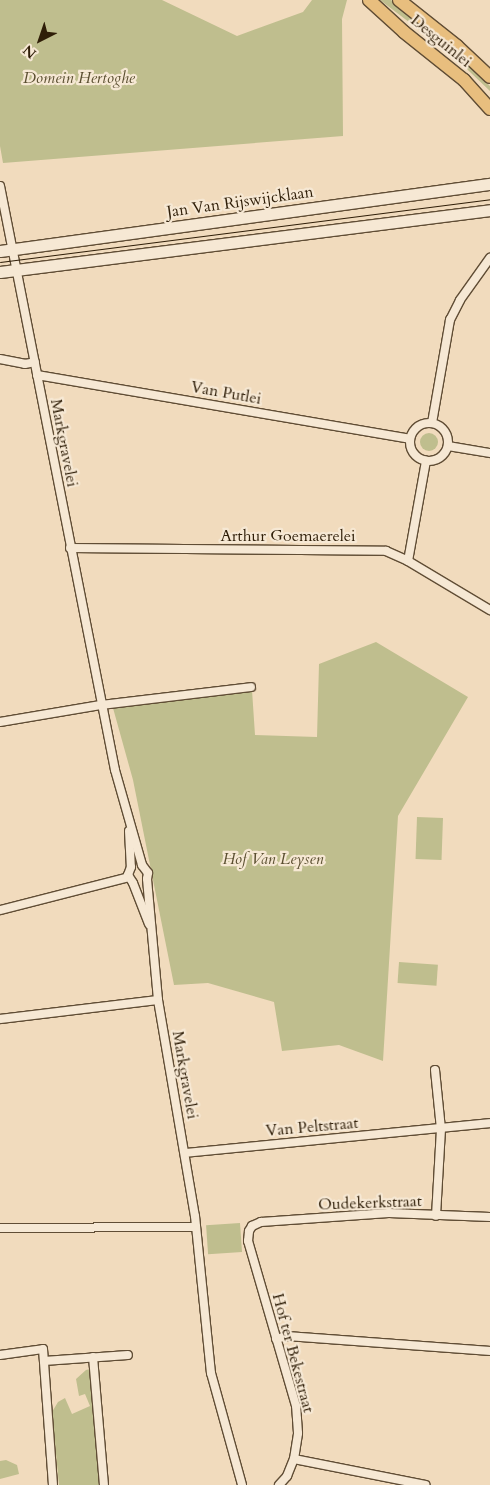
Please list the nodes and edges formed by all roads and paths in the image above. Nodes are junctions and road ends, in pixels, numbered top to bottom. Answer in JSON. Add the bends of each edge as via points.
{"nodes":[{"id":1,"x":369,"y":0,"type":"edge"},
{"id":2,"x":399,"y":0,"type":"edge"},
{"id":3,"x":490,"y":77,"type":"edge"},
{"id":4,"x":490,"y":109,"type":"edge"},
{"id":5,"x":488,"y":181,"type":"edge"},
{"id":6,"x":0,"y":186,"type":"edge"},
{"id":7,"x":490,"y":210,"type":"edge"},
{"id":8,"x":475,"y":211,"type":"junction"},
{"id":9,"x":490,"y":216,"type":"edge"},
{"id":10,"x":13,"y":250,"type":"junction"},
{"id":11,"x":0,"y":251,"type":"edge"},
{"id":12,"x":490,"y":258,"type":"edge"},
{"id":13,"x":17,"y":270,"type":"junction"},
{"id":14,"x":0,"y":272,"type":"edge"},
{"id":15,"x":0,"y":359,"type":"edge"},
{"id":16,"x":35,"y":362,"type":"junction"},
{"id":17,"x":38,"y":375,"type":"junction"},
{"id":18,"x":432,"y":423,"type":"junction"},
{"id":19,"x":410,"y":439,"type":"junction"},
{"id":20,"x":448,"y":446,"type":"junction"},
{"id":21,"x":490,"y":453,"type":"edge"},
{"id":22,"x":426,"y":461,"type":"junction"},
{"id":23,"x":70,"y":548,"type":"junction"},
{"id":24,"x":408,"y":560,"type":"junction"},
{"id":25,"x":490,"y":610,"type":"edge"},
{"id":26,"x":251,"y":687,"type":"dead end"},
{"id":27,"x":101,"y":705,"type":"junction"},
{"id":28,"x":0,"y":722,"type":"edge"},
{"id":29,"x":129,"y":821,"type":"junction"},
{"id":30,"x":142,"y":864,"type":"junction"},
{"id":31,"x":131,"y":867,"type":"junction"},
{"id":32,"x":147,"y":879,"type":"junction"},
{"id":33,"x":131,"y":880,"type":"junction"},
{"id":34,"x":0,"y":910,"type":"edge"},
{"id":35,"x":150,"y":928,"type":"junction"},
{"id":36,"x":158,"y":1000,"type":"junction"},
{"id":37,"x":0,"y":1019,"type":"edge"},
{"id":38,"x":435,"y":1070,"type":"dead end"},
{"id":39,"x":490,"y":1123,"type":"edge"},
{"id":40,"x":441,"y":1129,"type":"junction"},
{"id":41,"x":185,"y":1153,"type":"junction"},
{"id":42,"x":436,"y":1216,"type":"junction"},
{"id":43,"x":490,"y":1217,"type":"edge"},
{"id":44,"x":252,"y":1226,"type":"joint"},
{"id":45,"x":196,"y":1227,"type":"junction"},
{"id":46,"x":0,"y":1228,"type":"edge"},
{"id":47,"x":276,"y":1339,"type":"junction"},
{"id":48,"x":490,"y":1350,"type":"edge"},
{"id":49,"x":0,"y":1355,"type":"edge"},
{"id":50,"x":128,"y":1355,"type":"dead end"},
{"id":51,"x":92,"y":1356,"type":"junction"},
{"id":52,"x":44,"y":1361,"type":"junction"},
{"id":53,"x":294,"y":1459,"type":"junction"},
{"id":54,"x":54,"y":1485,"type":"edge"},
{"id":55,"x":104,"y":1485,"type":"edge"},
{"id":56,"x":242,"y":1485,"type":"edge"},
{"id":57,"x":280,"y":1485,"type":"edge"},
{"id":58,"x":425,"y":1485,"type":"edge"}],
"edges":[{"from":1,"to":4,"type":"main road","name":"Desguinlei","via":[[464,80]]},
{"from":2,"to":3,"type":"main road","name":"Desguinlei"},
{"from":5,"to":10,"type":"main road","name":"Jan Van Rijswijcklaan"},
{"from":6,"to":10,"type":"street","name":"Markgravelei"},
{"from":7,"to":8,"type":"main road"},
{"from":8,"to":9,"type":"street"},
{"from":8,"to":13,"type":"main road"},
{"from":10,"to":11,"type":"main road","name":"Jan Van Rijswijcklaan"},
{"from":10,"to":13,"type":"street","name":"Markgravelei"},
{"from":12,"to":18,"type":"street","via":[[450,320]]},
{"from":13,"to":14,"type":"main road"},
{"from":13,"to":16,"type":"street","name":"Markgravelei"},
{"from":15,"to":16,"type":"street","via":[[26,364]]},
{"from":16,"to":17,"type":"street","name":"Markgravelei"},
{"from":17,"to":19,"type":"street","name":"Van Putlei"},
{"from":17,"to":23,"type":"street","name":"Markgravelei"},
{"from":18,"to":19,"type":"street","via":[[420,425]]},
{"from":18,"to":20,"type":"street","via":[[443,428]]},
{"from":19,"to":22,"type":"street","via":[[412,451]]},
{"from":20,"to":21,"type":"street"},
{"from":20,"to":22,"type":"street","via":[[438,459]]},
{"from":22,"to":24,"type":"street"},
{"from":23,"to":24,"type":"street","name":"Arthur Goemaerelei","via":[[386,551]]},
{"from":23,"to":27,"type":"street","name":"Markgravelei"},
{"from":24,"to":25,"type":"street","name":"Arthur Goemaerelei"},
{"from":26,"to":27,"type":"street"},
{"from":27,"to":28,"type":"street"},
{"from":27,"to":29,"type":"street","name":"Markgravelei"},
{"from":29,"to":30,"type":"street","name":"Markgravelei"},
{"from":29,"to":31,"type":"street","name":"Markgravelei"},
{"from":30,"to":31,"type":"street"},
{"from":30,"to":32,"type":"street","name":"Markgravelei","via":[[148,870]]},
{"from":31,"to":33,"type":"street","name":"Markgravelei"},
{"from":32,"to":33,"type":"street","via":[[142,883]]},
{"from":32,"to":35,"type":"street","name":"Markgravelei"},
{"from":33,"to":34,"type":"street"},
{"from":33,"to":35,"type":"street","name":"Markgravelei"},
{"from":35,"to":36,"type":"street","name":"Markgravelei"},
{"from":36,"to":37,"type":"street"},
{"from":36,"to":41,"type":"street","name":"Markgravelei"},
{"from":38,"to":40,"type":"street"},
{"from":39,"to":40,"type":"street","name":"Van Peltstraat"},
{"from":40,"to":41,"type":"street","name":"Van Peltstraat"},
{"from":40,"to":42,"type":"street"},
{"from":41,"to":45,"type":"street","name":"Markgravelei"},
{"from":42,"to":43,"type":"street","name":"Oudekerkstraat"},
{"from":42,"to":44,"type":"street","name":"Oudekerkstraat","via":[[389,1213],[261,1222]]},
{"from":44,"to":47,"type":"street","name":"Hof ter Bekestraat","via":[[248,1231],[248,1241]]},
{"from":45,"to":46,"type":"street"},
{"from":45,"to":56,"type":"street","name":"Markgravelei","via":[[211,1373]]},
{"from":47,"to":48,"type":"street","via":[[287,1336]]},
{"from":47,"to":53,"type":"street","name":"Hof ter Bekestraat","via":[[296,1406],[298,1433]]},
{"from":49,"to":52,"type":"street","via":[[43,1349]]},
{"from":50,"to":51,"type":"street"},
{"from":51,"to":52,"type":"street"},
{"from":51,"to":55,"type":"street"},
{"from":52,"to":54,"type":"street"},
{"from":53,"to":57,"type":"street","name":"Hof ter Bekestraat"},
{"from":53,"to":58,"type":"street"}]}
